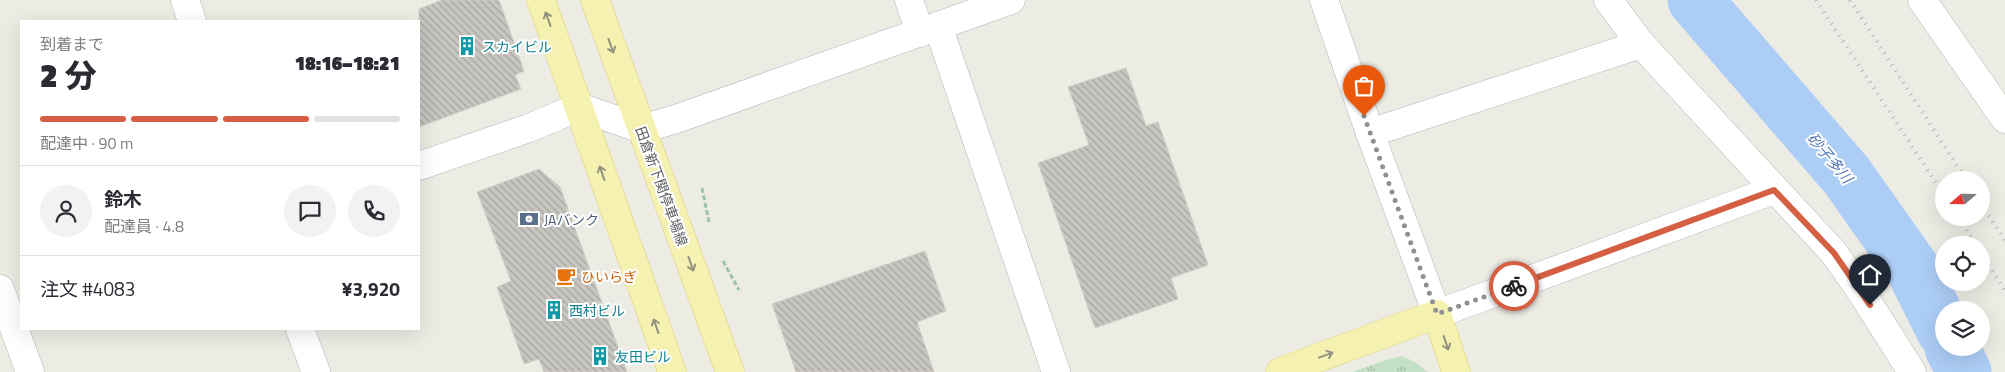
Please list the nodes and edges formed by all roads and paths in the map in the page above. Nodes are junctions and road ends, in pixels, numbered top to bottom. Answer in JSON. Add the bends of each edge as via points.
{"nodes":[{"id":1,"x":185,"y":0,"type":"edge"},
{"id":2,"x":541,"y":0,"type":"edge"},
{"id":3,"x":594,"y":0,"type":"edge"},
{"id":4,"x":909,"y":0,"type":"edge"},
{"id":5,"x":1012,"y":0,"type":"edge"},
{"id":6,"x":1324,"y":0,"type":"edge"},
{"id":7,"x":1608,"y":0,"type":"edge"},
{"id":8,"x":1922,"y":0,"type":"edge"},
{"id":9,"x":192,"y":20,"type":"edge"},
{"id":10,"x":929,"y":29,"type":"junction"},
{"id":11,"x":1641,"y":44,"type":"junction"},
{"id":12,"x":579,"y":107,"type":"junction"},
{"id":13,"x":2005,"y":119,"type":"edge"},
{"id":14,"x":642,"y":129,"type":"junction"},
{"id":15,"x":1370,"y":133,"type":"junction"},
{"id":16,"x":420,"y":166,"type":"edge"},
{"id":17,"x":702,"y":188,"type":"dead end"},
{"id":18,"x":1774,"y":190,"type":"junction"},
{"id":19,"x":710,"y":227,"type":"dead end"},
{"id":20,"x":721,"y":256,"type":"dead end"},
{"id":21,"x":739,"y":290,"type":"dead end"},
{"id":22,"x":7,"y":305,"type":"edge"},
{"id":23,"x":1437,"y":314,"type":"junction"},
{"id":24,"x":300,"y":330,"type":"edge"},
{"id":25,"x":30,"y":372,"type":"edge"},
{"id":26,"x":316,"y":372,"type":"edge"},
{"id":27,"x":672,"y":372,"type":"edge"},
{"id":28,"x":730,"y":372,"type":"edge"},
{"id":29,"x":1056,"y":372,"type":"edge"},
{"id":30,"x":1280,"y":372,"type":"edge"},
{"id":31,"x":1456,"y":372,"type":"edge"},
{"id":32,"x":1912,"y":372,"type":"edge"}],
"edges":[{"from":1,"to":9,"type":"street"},
{"from":12,"to":2,"type":"main road","one_way":true},
{"from":3,"to":14,"type":"main road","name":"田倉新下関停車場線","one_way":true},
{"from":4,"to":10,"type":"street"},
{"from":5,"to":10,"type":"street"},
{"from":6,"to":15,"type":"street"},
{"from":7,"to":11,"type":"street"},
{"from":8,"to":13,"type":"street"},
{"from":10,"to":14,"type":"street"},
{"from":10,"to":29,"type":"street"},
{"from":11,"to":15,"type":"street"},
{"from":11,"to":18,"type":"street"},
{"from":12,"to":14,"type":"street"},
{"from":12,"to":16,"type":"street"},
{"from":27,"to":12,"type":"main road","one_way":true},
{"from":14,"to":28,"type":"main road","name":"田倉新下関停車場線","one_way":true},
{"from":15,"to":23,"type":"street"},
{"from":17,"to":19,"type":"path"},
{"from":18,"to":23,"type":"street"},
{"from":18,"to":32,"type":"street","via":[[1834,253]]},
{"from":20,"to":21,"type":"path"},
{"from":22,"to":25,"type":"street"},
{"from":30,"to":23,"type":"main road","one_way":true},
{"from":23,"to":31,"type":"main road","one_way":true},
{"from":24,"to":26,"type":"street"}]}
